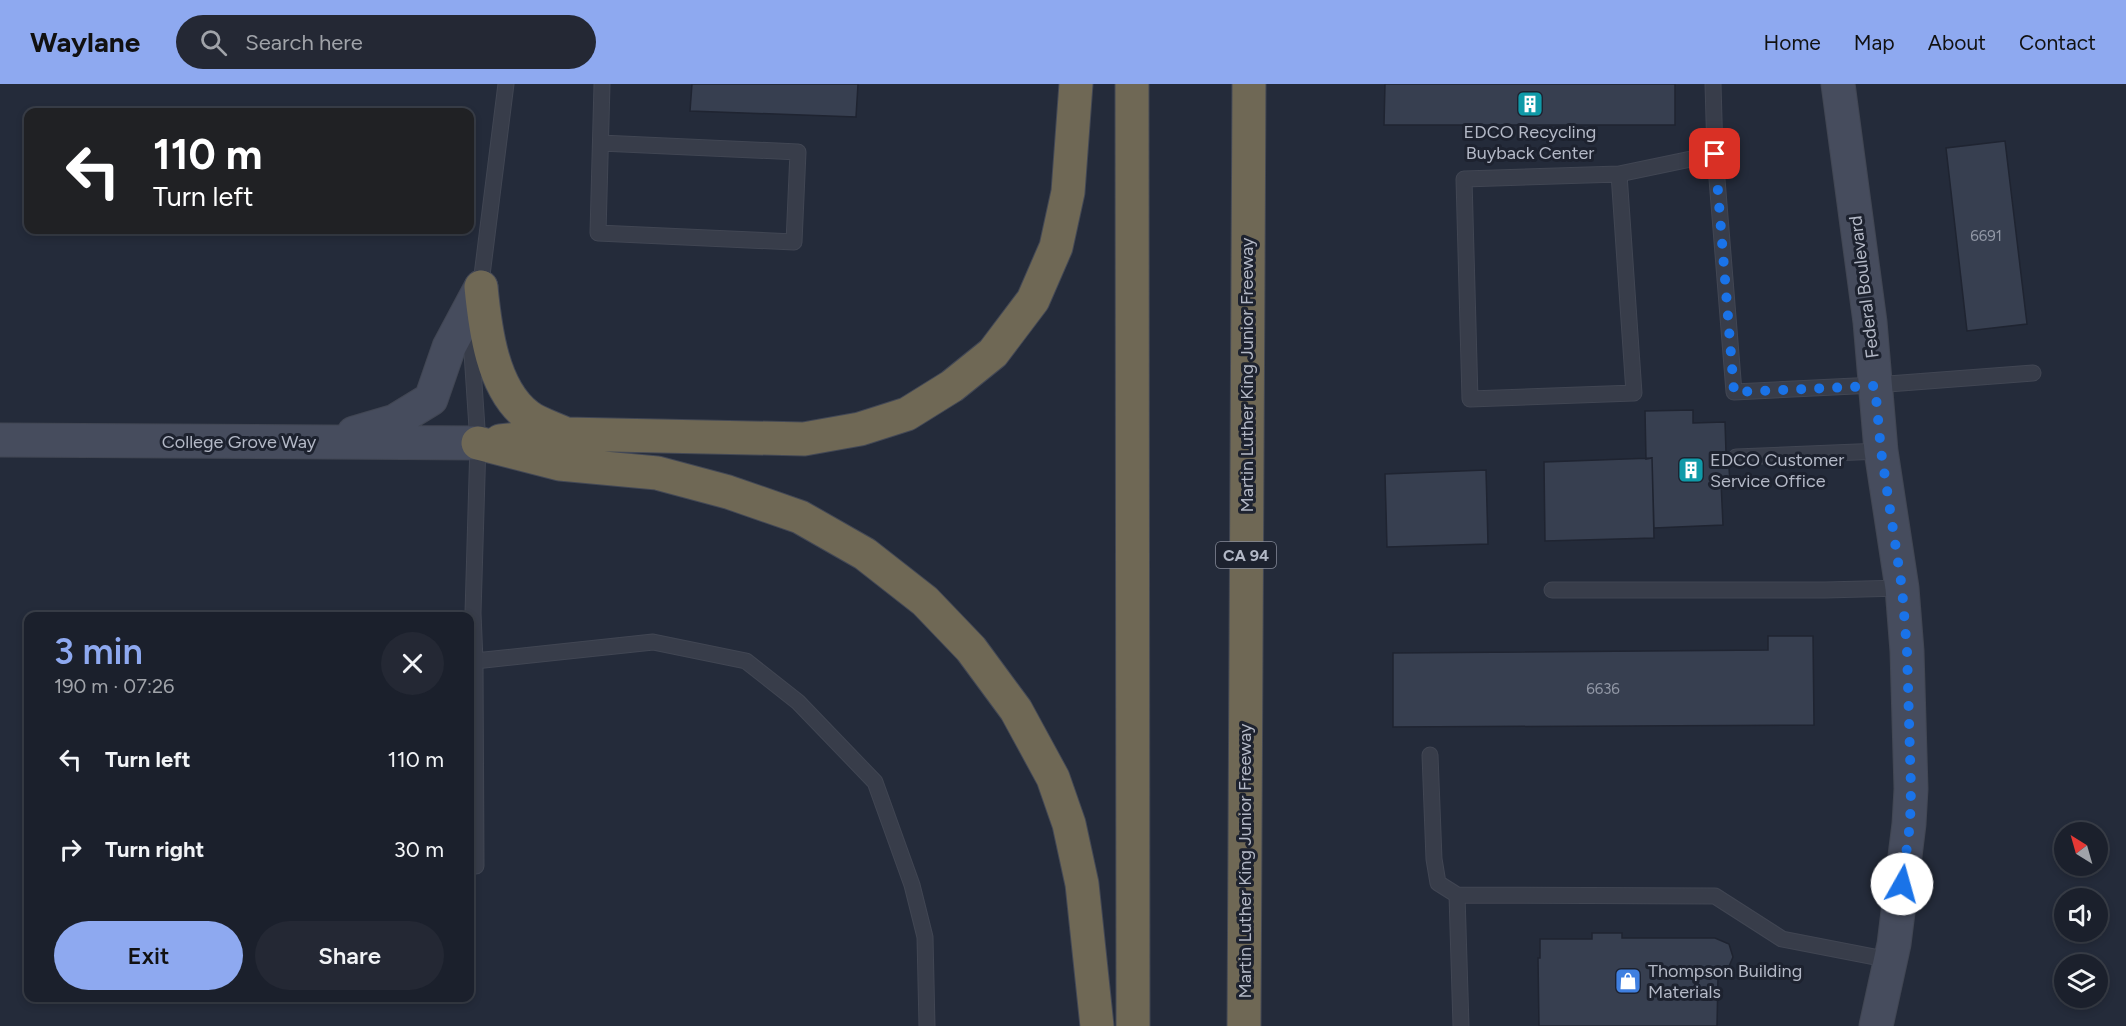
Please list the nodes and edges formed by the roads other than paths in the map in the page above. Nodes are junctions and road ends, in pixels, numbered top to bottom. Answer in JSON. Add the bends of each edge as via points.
{"nodes":[{"id":1,"x":506,"y":84,"type":"edge"},
{"id":2,"x":602,"y":84,"type":"edge"},
{"id":3,"x":1076,"y":84,"type":"edge"},
{"id":4,"x":1131,"y":84,"type":"edge"},
{"id":5,"x":1249,"y":84,"type":"edge"},
{"id":6,"x":1713,"y":84,"type":"edge"},
{"id":7,"x":1838,"y":84,"type":"edge"},
{"id":8,"x":600,"y":143,"type":"junction"},
{"id":9,"x":1715,"y":154,"type":"junction"},
{"id":10,"x":1619,"y":174,"type":"junction"},
{"id":11,"x":481,"y":287,"type":"junction"},
{"id":12,"x":2033,"y":373,"type":"dead end"},
{"id":13,"x":1875,"y":386,"type":"junction"},
{"id":14,"x":566,"y":434,"type":"junction"},
{"id":15,"x":0,"y":440,"type":"edge"},
{"id":16,"x":320,"y":442,"type":"junction"},
{"id":17,"x":478,"y":443,"type":"junction"},
{"id":18,"x":1881,"y":451,"type":"junction"},
{"id":19,"x":1736,"y":457,"type":"dead end"},
{"id":20,"x":1902,"y":588,"type":"junction"},
{"id":21,"x":1552,"y":590,"type":"dead end"},
{"id":22,"x":473,"y":612,"type":"edge"},
{"id":23,"x":474,"y":637,"type":"edge"},
{"id":24,"x":475,"y":661,"type":"junction"},
{"id":25,"x":1430,"y":755,"type":"dead end"},
{"id":26,"x":476,"y":866,"type":"dead end"},
{"id":27,"x":1457,"y":895,"type":"junction"},
{"id":28,"x":1890,"y":960,"type":"junction"},
{"id":29,"x":927,"y":1026,"type":"edge"},
{"id":30,"x":1097,"y":1026,"type":"edge"},
{"id":31,"x":1133,"y":1026,"type":"edge"},
{"id":32,"x":1244,"y":1026,"type":"edge"},
{"id":33,"x":1461,"y":1026,"type":"edge"},
{"id":34,"x":1876,"y":1026,"type":"edge"}],
"edges":[{"from":1,"to":11,"type":"lane"},
{"from":2,"to":8,"type":"lane"},
{"from":3,"to":14,"type":"highway","via":[[1068,192],[1056,247],[1033,300],[1013,327],[993,353],[952,386],[907,414],[860,429],[804,439]]},
{"from":4,"to":31,"type":"highway"},
{"from":5,"to":32,"type":"highway","name":"Martin Luther King Junior Freeway","number":"CA 94"},
{"from":6,"to":9,"type":"lane"},
{"from":7,"to":13,"type":"main road","name":"Federal Boulevard"},
{"from":8,"to":8,"type":"lane","via":[[798,152],[794,242],[598,233]]},
{"from":9,"to":10,"type":"lane"},
{"from":9,"to":13,"type":"lane","via":[[1734,392]]},
{"from":10,"to":10,"type":"lane","via":[[1464,178],[1470,399],[1634,393]]},
{"from":11,"to":14,"type":"highway","via":[[492,358],[510,396],[528,416]]},
{"from":11,"to":16,"type":"main road","via":[[449,347],[431,399],[395,421]]},
{"from":11,"to":17,"type":"lane","via":[[472,353]]},
{"from":12,"to":13,"type":"lane"},
{"from":13,"to":18,"type":"main road","name":"Federal Boulevard"},
{"from":14,"to":17,"type":"highway"},
{"from":15,"to":16,"type":"main road","name":"College Grove Way"},
{"from":16,"to":17,"type":"main road","name":"College Grove Way"},
{"from":17,"to":22,"type":"lane"},
{"from":17,"to":30,"type":"highway","via":[[560,464],[657,473],[800,517],[865,554],[925,601],[971,649],[1016,710],[1053,778],[1069,824],[1082,884]]},
{"from":18,"to":19,"type":"lane"},
{"from":18,"to":20,"type":"main road","name":"Federal Boulevard"},
{"from":20,"to":21,"type":"lane"},
{"from":20,"to":28,"type":"main road","name":"Federal Boulevard","via":[[1910,824]]},
{"from":23,"to":24,"type":"lane"},
{"from":24,"to":26,"type":"lane"},
{"from":24,"to":29,"type":"lane","via":[[653,642],[746,661],[798,702],[875,782],[912,885],[925,937]]},
{"from":25,"to":27,"type":"lane","via":[[1438,883]]},
{"from":27,"to":28,"type":"lane","via":[[1715,896],[1782,939]]},
{"from":27,"to":33,"type":"lane"},
{"from":28,"to":34,"type":"main road","name":"Federal Boulevard"}]}
